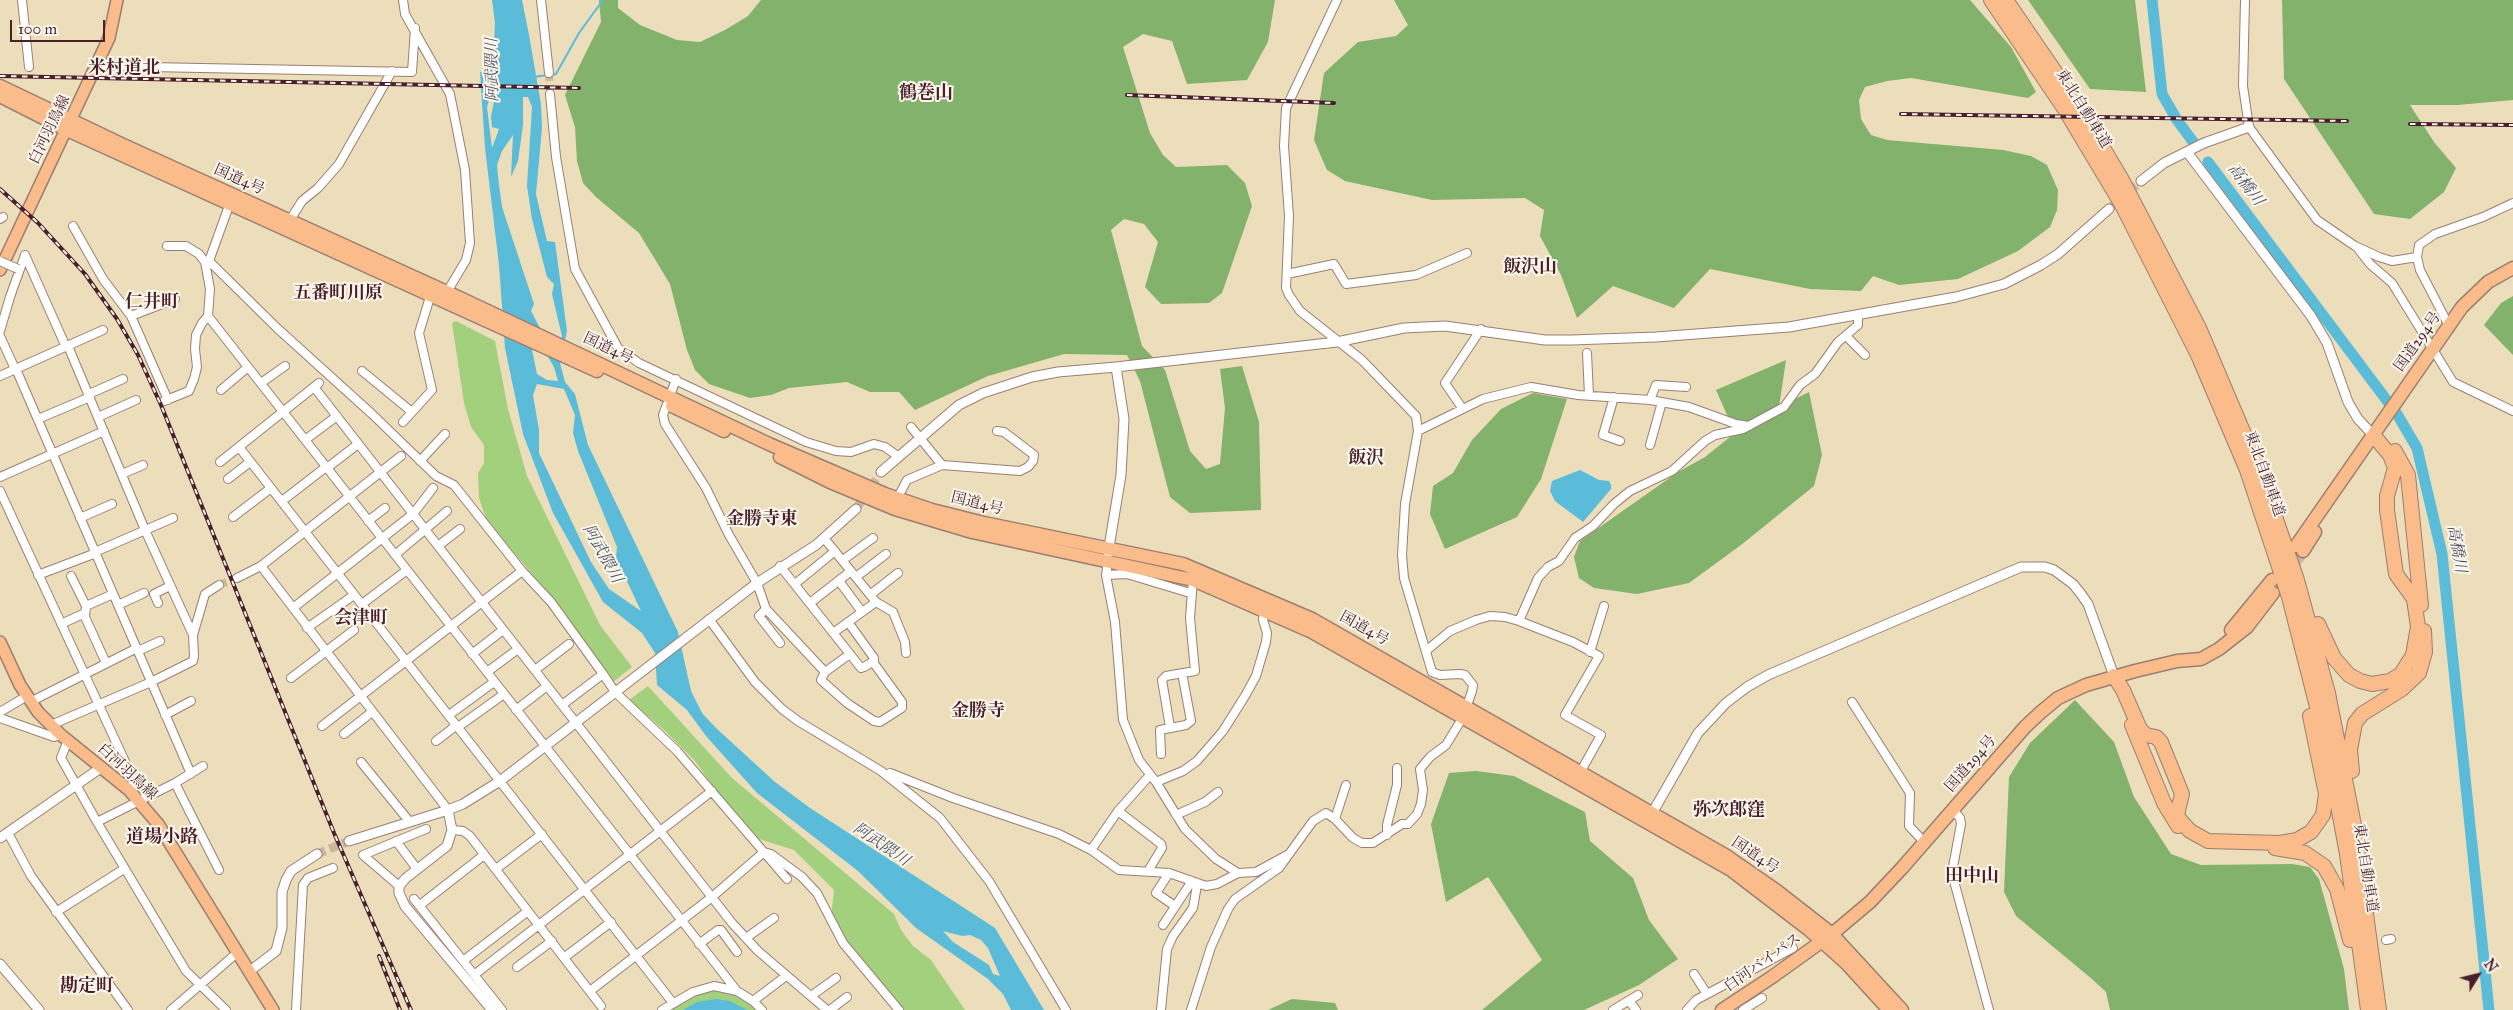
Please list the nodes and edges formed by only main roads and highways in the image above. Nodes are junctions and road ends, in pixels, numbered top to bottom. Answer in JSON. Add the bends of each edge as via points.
{"nodes":[{"id":1,"x":117,"y":0,"type":"edge"},
{"id":2,"x":1991,"y":0,"type":"edge"},
{"id":3,"x":2006,"y":0,"type":"edge"},
{"id":4,"x":0,"y":86,"type":"edge"},
{"id":5,"x":0,"y":96,"type":"edge"},
{"id":6,"x":70,"y":126,"type":"junction"},
{"id":7,"x":287,"y":224,"type":"junction"},
{"id":8,"x":2513,"y":268,"type":"edge"},
{"id":9,"x":0,"y":270,"type":"edge"},
{"id":10,"x":457,"y":302,"type":"junction"},
{"id":11,"x":668,"y":400,"type":"junction"},
{"id":12,"x":2374,"y":436,"type":"junction"},
{"id":13,"x":2256,"y":462,"type":"junction"},
{"id":14,"x":2299,"y":549,"type":"tunnel mouth"},
{"id":15,"x":1108,"y":556,"type":"junction"},
{"id":16,"x":2272,"y":580,"type":"tunnel mouth"},
{"id":17,"x":2274,"y":593,"type":"tunnel mouth"},
{"id":18,"x":0,"y":642,"type":"edge"},
{"id":19,"x":2305,"y":656,"type":"junction"},
{"id":20,"x":2177,"y":661,"type":"junction"},
{"id":21,"x":2114,"y":676,"type":"junction"},
{"id":22,"x":1465,"y":712,"type":"junction"},
{"id":23,"x":1650,"y":817,"type":"junction"},
{"id":24,"x":2362,"y":877,"type":"junction"},
{"id":25,"x":1832,"y":934,"type":"junction"},
{"id":26,"x":1821,"y":942,"type":"junction"},
{"id":27,"x":273,"y":1010,"type":"edge"},
{"id":28,"x":1722,"y":1010,"type":"edge"},
{"id":29,"x":1890,"y":1010,"type":"edge"},
{"id":30,"x":1902,"y":1010,"type":"edge"},
{"id":31,"x":2363,"y":1010,"type":"edge"},
{"id":32,"x":2368,"y":1010,"type":"edge"},
{"id":33,"x":2379,"y":1010,"type":"edge"}],
"edges":[{"from":1,"to":6,"type":"main road","name":"白河羽鳥線","via":[[113,25]]},
{"from":2,"to":19,"type":"highway","name":"東北自動車道","via":[[2036,63],[2094,157],[2194,347],[2247,470]]},
{"from":3,"to":13,"type":"highway","name":"東北自動車道","via":[[2075,101],[2126,187],[2199,328]]},
{"from":4,"to":6,"type":"highway","name":"国道4号"},
{"from":5,"to":6,"type":"highway","name":"国道4号"},
{"from":6,"to":7,"type":"highway","name":"国道4号"},
{"from":6,"to":7,"type":"highway","name":"国道4号","via":[[230,203]]},
{"from":6,"to":9,"type":"main road","name":"白河羽鳥線"},
{"from":7,"to":10,"type":"highway","name":"国道4号","via":[[430,296]]},
{"from":7,"to":10,"type":"highway","name":"国道4号","via":[[447,292]]},
{"from":8,"to":12,"type":"highway","name":"国道294号","via":[[2488,282],[2462,307]]},
{"from":10,"to":11,"type":"highway","name":"国道4号"},
{"from":11,"to":15,"type":"highway","name":"国道4号","via":[[885,494],[932,510]]},
{"from":11,"to":15,"type":"highway","name":"国道4号","via":[[830,482],[895,509],[972,532]]},
{"from":12,"to":13,"type":"highway","via":[[2390,455],[2395,468],[2387,496],[2394,565],[2399,579],[2412,594],[2418,627],[2410,662],[2402,674],[2384,683],[2360,682],[2334,658],[2323,638]]},
{"from":12,"to":14,"type":"highway","name":"国道294号"},
{"from":12,"to":24,"type":"highway","via":[[2396,452],[2408,475],[2425,652],[2419,673],[2411,682],[2362,714],[2351,734]]},
{"from":13,"to":24,"type":"highway","name":"東北自動車道","via":[[2314,637],[2343,764]]},
{"from":15,"to":22,"type":"highway","name":"国道4号","via":[[1264,611],[1320,636]]},
{"from":15,"to":22,"type":"highway","name":"国道4号","via":[[1184,564],[1295,612]]},
{"from":16,"to":20,"type":"highway","name":"国道294号","via":[[2236,626],[2199,652]]},
{"from":17,"to":20,"type":"highway","name":"国道294号","via":[[2247,627],[2226,644],[2201,659]]},
{"from":18,"to":27,"type":"main road","name":"白河羽鳥線","via":[[28,699],[65,738],[129,790],[167,836]]},
{"from":19,"to":21,"type":"highway","via":[[2307,700],[2326,794],[2325,805],[2323,815],[2311,832],[2297,840],[2280,843],[2208,841],[2183,824],[2177,815],[2182,794],[2161,742],[2156,736],[2146,735],[2140,730]]},
{"from":19,"to":32,"type":"highway","name":"東北自動車道","via":[[2338,801]]},
{"from":20,"to":21,"type":"highway","name":"国道294号"},
{"from":21,"to":25,"type":"highway","name":"国道294号","via":[[2070,692],[2041,712],[1887,885]]},
{"from":21,"to":31,"type":"highway","via":[[2164,803],[2180,829],[2190,838],[2210,847],[2295,850],[2306,853],[2324,866],[2337,889],[2347,923]]},
{"from":22,"to":23,"type":"highway","name":"国道4号"},
{"from":22,"to":23,"type":"highway","name":"国道4号","via":[[1581,771]]},
{"from":23,"to":25,"type":"highway","name":"国道4号","via":[[1725,855]]},
{"from":23,"to":26,"type":"highway","name":"国道4号","via":[[1731,870]]},
{"from":24,"to":33,"type":"highway","name":"東北自動車道"},
{"from":25,"to":26,"type":"highway","name":"国道294号"},
{"from":25,"to":30,"type":"highway","name":"国道4号"},
{"from":26,"to":28,"type":"highway","name":"白河バイパス"},
{"from":26,"to":29,"type":"highway","name":"国道4号","via":[[1846,963]]}]}
